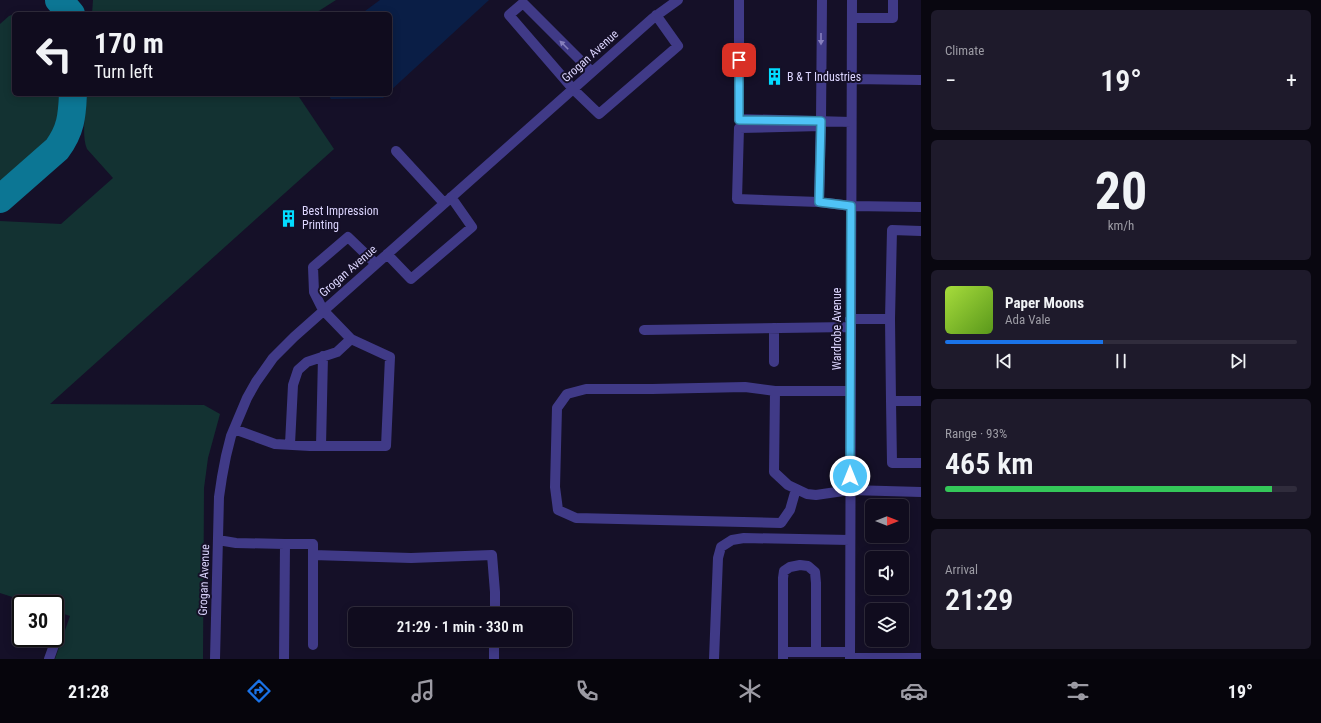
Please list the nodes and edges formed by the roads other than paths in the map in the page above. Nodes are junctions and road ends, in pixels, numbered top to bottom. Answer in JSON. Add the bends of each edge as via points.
{"nodes":[{"id":1,"x":678,"y":0,"type":"edge"},
{"id":2,"x":739,"y":0,"type":"edge"},
{"id":3,"x":822,"y":0,"type":"edge"},
{"id":4,"x":852,"y":0,"type":"edge"},
{"id":5,"x":893,"y":0,"type":"edge"},
{"id":6,"x":656,"y":15,"type":"junction"},
{"id":7,"x":852,"y":18,"type":"junction"},
{"id":8,"x":592,"y":72,"type":"junction"},
{"id":9,"x":852,"y":80,"type":"junction"},
{"id":10,"x":921,"y":80,"type":"edge"},
{"id":11,"x":573,"y":88,"type":"junction"},
{"id":12,"x":851,"y":122,"type":"junction"},
{"id":13,"x":821,"y":124,"type":"junction"},
{"id":14,"x":396,"y":151,"type":"dead end"},
{"id":15,"x":448,"y":200,"type":"junction"},
{"id":16,"x":819,"y":202,"type":"junction"},
{"id":17,"x":851,"y":206,"type":"junction"},
{"id":18,"x":921,"y":207,"type":"edge"},
{"id":19,"x":921,"y":230,"type":"edge"},
{"id":20,"x":387,"y":254,"type":"junction"},
{"id":21,"x":376,"y":264,"type":"junction"},
{"id":22,"x":323,"y":310,"type":"junction"},
{"id":23,"x":890,"y":319,"type":"junction"},
{"id":24,"x":850,"y":323,"type":"junction"},
{"id":25,"x":774,"y":328,"type":"junction"},
{"id":26,"x":644,"y":330,"type":"dead end"},
{"id":27,"x":351,"y":339,"type":"junction"},
{"id":28,"x":323,"y":356,"type":"junction"},
{"id":29,"x":774,"y":362,"type":"dead end"},
{"id":30,"x":775,"y":391,"type":"junction"},
{"id":31,"x":850,"y":391,"type":"junction"},
{"id":32,"x":891,"y":401,"type":"junction"},
{"id":33,"x":921,"y":401,"type":"edge"},
{"id":34,"x":234,"y":429,"type":"junction"},
{"id":35,"x":290,"y":444,"type":"junction"},
{"id":36,"x":321,"y":446,"type":"junction"},
{"id":37,"x":921,"y":463,"type":"edge"},
{"id":38,"x":796,"y":489,"type":"junction"},
{"id":39,"x":850,"y":490,"type":"junction"},
{"id":40,"x":921,"y":492,"type":"edge"},
{"id":41,"x":218,"y":540,"type":"junction"},
{"id":42,"x":850,"y":540,"type":"junction"},
{"id":43,"x":285,"y":544,"type":"junction"},
{"id":44,"x":313,"y":555,"type":"junction"},
{"id":45,"x":495,"y":607,"type":"edge"},
{"id":46,"x":313,"y":644,"type":"dead end"},
{"id":47,"x":53,"y":647,"type":"edge"},
{"id":48,"x":494,"y":647,"type":"edge"},
{"id":49,"x":816,"y":652,"type":"junction"},
{"id":50,"x":783,"y":655,"type":"edge"},
{"id":51,"x":850,"y":657,"type":"edge"},
{"id":52,"x":921,"y":658,"type":"edge"},
{"id":53,"x":49,"y":659,"type":"edge"},
{"id":54,"x":215,"y":659,"type":"edge"},
{"id":55,"x":284,"y":659,"type":"edge"},
{"id":56,"x":494,"y":659,"type":"edge"},
{"id":57,"x":714,"y":659,"type":"edge"}],
"edges":[{"from":1,"to":6,"type":"street","name":"Grogan Avenue"},
{"from":2,"to":13,"type":"street","via":[[739,120]]},
{"from":3,"to":13,"type":"street","one_way":true},
{"from":4,"to":7,"type":"street","name":"Wardrobe Avenue"},
{"from":5,"to":7,"type":"street","via":[[893,18]]},
{"from":6,"to":8,"type":"street","name":"Grogan Avenue"},
{"from":6,"to":11,"type":"street","via":[[678,46],[672,52],[599,114]]},
{"from":7,"to":9,"type":"street","name":"Wardrobe Avenue"},
{"from":8,"to":11,"type":"street","name":"Grogan Avenue"},
{"from":8,"to":11,"type":"street","one_way":true,"via":[[523,3],[509,15]]},
{"from":9,"to":10,"type":"street"},
{"from":9,"to":12,"type":"street","name":"Wardrobe Avenue"},
{"from":11,"to":15,"type":"street","name":"Grogan Avenue"},
{"from":12,"to":13,"type":"street"},
{"from":12,"to":17,"type":"street","name":"Wardrobe Avenue"},
{"from":13,"to":16,"type":"street"},
{"from":13,"to":16,"type":"street","via":[[739,128],[737,199]]},
{"from":14,"to":15,"type":"street"},
{"from":15,"to":20,"type":"street","name":"Grogan Avenue"},
{"from":15,"to":20,"type":"street","via":[[472,227],[410,279]]},
{"from":16,"to":17,"type":"street"},
{"from":17,"to":18,"type":"street"},
{"from":17,"to":24,"type":"street","name":"Wardrobe Avenue"},
{"from":19,"to":23,"type":"street","via":[[892,230]]},
{"from":20,"to":21,"type":"street","name":"Grogan Avenue"},
{"from":21,"to":22,"type":"street","name":"Grogan Avenue"},
{"from":21,"to":22,"type":"street","via":[[348,237],[313,267],[314,292]]},
{"from":22,"to":27,"type":"street"},
{"from":22,"to":34,"type":"street","name":"Grogan Avenue","via":[[273,358],[247,398]]},
{"from":23,"to":24,"type":"street"},
{"from":23,"to":32,"type":"street"},
{"from":24,"to":25,"type":"street"},
{"from":24,"to":31,"type":"street","name":"Wardrobe Avenue"},
{"from":25,"to":26,"type":"street"},
{"from":25,"to":29,"type":"street"},
{"from":27,"to":28,"type":"street","via":[[336,352]]},
{"from":27,"to":36,"type":"street","via":[[390,357],[386,446]]},
{"from":28,"to":35,"type":"street","via":[[306,362],[298,370],[293,384]]},
{"from":28,"to":36,"type":"street"},
{"from":30,"to":31,"type":"street"},
{"from":30,"to":38,"type":"street","via":[[774,472]]},
{"from":30,"to":38,"type":"street","via":[[745,387],[586,389],[567,394],[557,408],[555,488],[558,510],[576,518],[781,523],[790,510]]},
{"from":31,"to":39,"type":"street","name":"Wardrobe Avenue"},
{"from":32,"to":33,"type":"street"},
{"from":32,"to":37,"type":"street","via":[[892,463]]},
{"from":34,"to":35,"type":"street","via":[[275,444]]},
{"from":34,"to":41,"type":"street","name":"Grogan Avenue","via":[[219,497]]},
{"from":35,"to":36,"type":"street"},
{"from":38,"to":39,"type":"street","via":[[816,495]]},
{"from":39,"to":40,"type":"street"},
{"from":39,"to":42,"type":"street","name":"Wardrobe Avenue"},
{"from":41,"to":43,"type":"street"},
{"from":41,"to":54,"type":"street","name":"Grogan Avenue"},
{"from":42,"to":51,"type":"street","name":"Wardrobe Avenue"},
{"from":42,"to":57,"type":"street","via":[[744,538],[732,540],[721,547],[718,558]]},
{"from":43,"to":44,"type":"street","via":[[313,544]]},
{"from":43,"to":55,"type":"street"},
{"from":44,"to":45,"type":"street","via":[[411,558],[492,555]]},
{"from":44,"to":46,"type":"street"},
{"from":47,"to":53,"type":"street"},
{"from":48,"to":56,"type":"street"},
{"from":49,"to":50,"type":"street"},
{"from":49,"to":50,"type":"street","via":[[815,572],[808,566],[800,565],[784,571]]},
{"from":49,"to":51,"type":"street"},
{"from":51,"to":52,"type":"street"}]}
